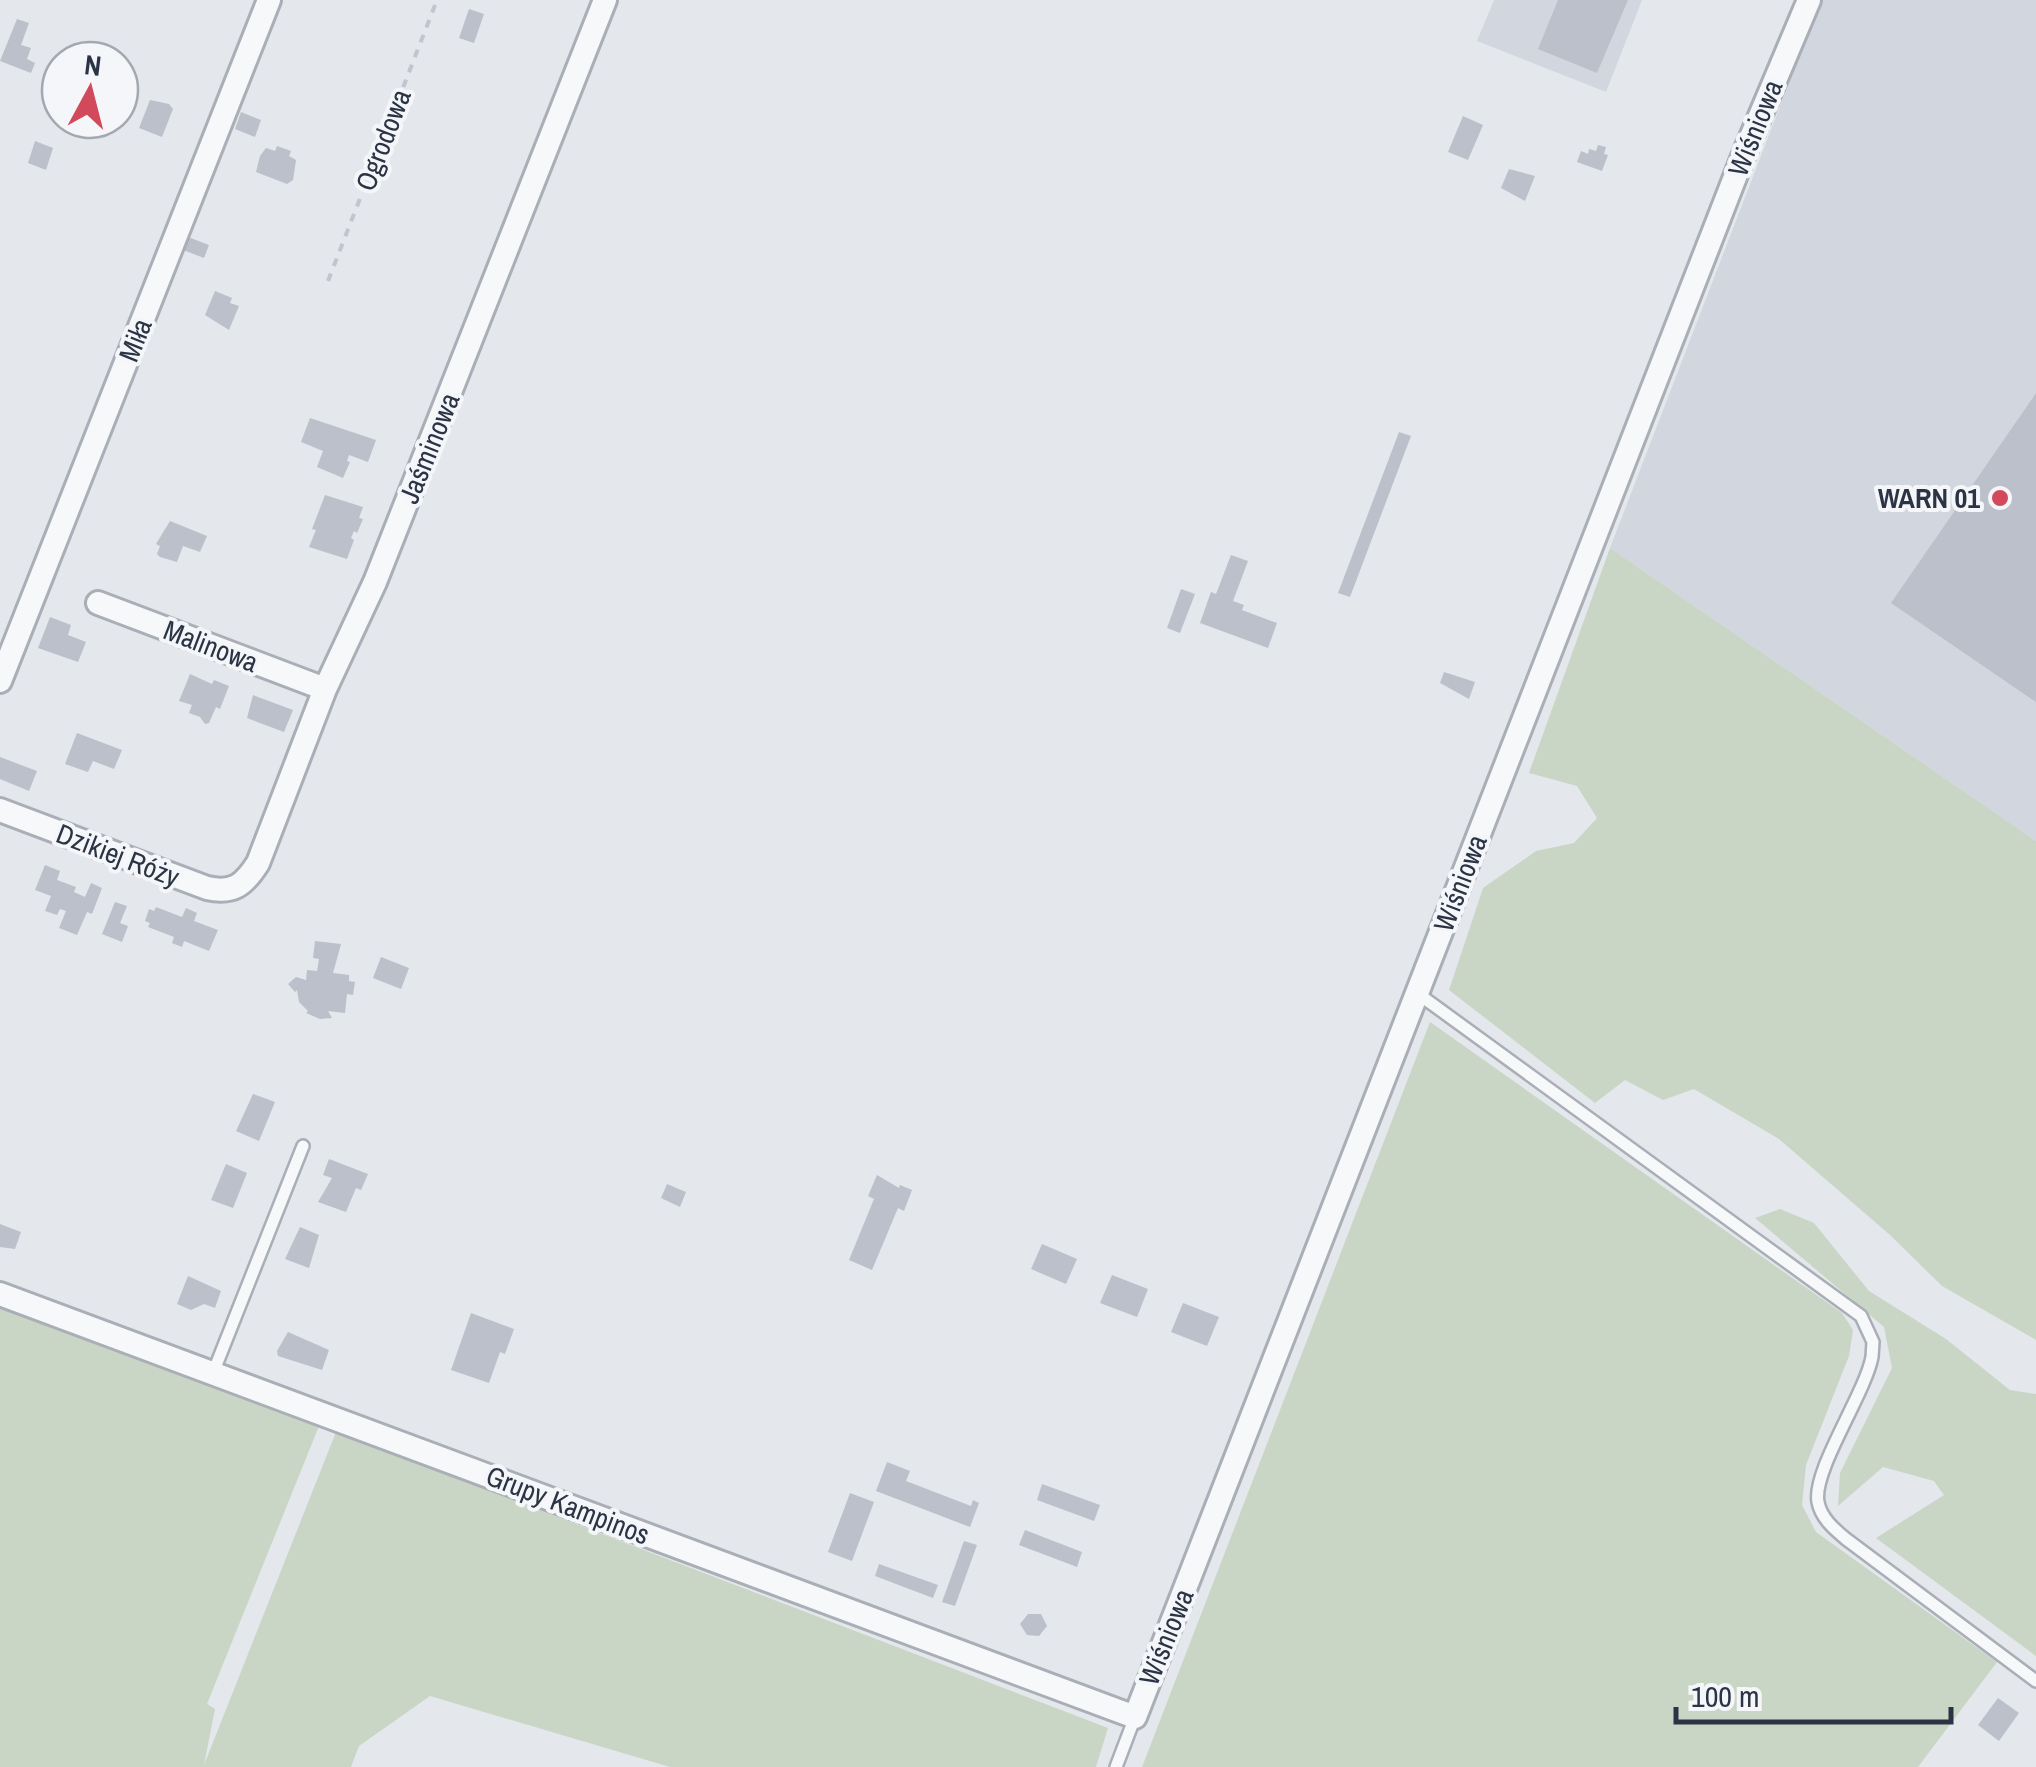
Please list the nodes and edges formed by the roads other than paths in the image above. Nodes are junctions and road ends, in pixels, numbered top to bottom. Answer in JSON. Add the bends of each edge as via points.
{"nodes":[{"id":1,"x":269,"y":0,"type":"edge"},
{"id":2,"x":604,"y":0,"type":"edge"},
{"id":3,"x":1808,"y":0,"type":"edge"},
{"id":4,"x":98,"y":603,"type":"dead end"},
{"id":5,"x":0,"y":681,"type":"edge"},
{"id":6,"x":325,"y":688,"type":"junction"},
{"id":7,"x":0,"y":810,"type":"edge"},
{"id":8,"x":238,"y":888,"type":"joint"},
{"id":9,"x":1416,"y":993,"type":"junction"},
{"id":10,"x":303,"y":1146,"type":"dead end"},
{"id":11,"x":0,"y":1294,"type":"edge"},
{"id":12,"x":213,"y":1373,"type":"junction"},
{"id":13,"x":2036,"y":1680,"type":"edge"},
{"id":14,"x":1135,"y":1717,"type":"junction"},
{"id":15,"x":1116,"y":1767,"type":"edge"}],
"edges":[{"from":1,"to":5,"type":"street","name":"Miła"},
{"from":2,"to":6,"type":"street","name":"Jaśminowa","via":[[376,582]]},
{"from":3,"to":9,"type":"street","name":"Wiśniowa"},
{"from":4,"to":6,"type":"street","name":"Malinowa"},
{"from":6,"to":8,"type":"street","name":"Jaśminowa","via":[[258,863]]},
{"from":7,"to":8,"type":"street","name":"Dzikiej Róży","via":[[207,888]]},
{"from":9,"to":13,"type":"lane","via":[[1861,1316],[1872,1356],[1821,1480],[1822,1514],[1846,1539]]},
{"from":9,"to":14,"type":"street","name":"Wiśniowa"},
{"from":10,"to":12,"type":"lane"},
{"from":11,"to":12,"type":"street","name":"Grupy Kampinos"},
{"from":12,"to":14,"type":"street","name":"Grupy Kampinos"},
{"from":14,"to":15,"type":"lane","name":"Wiśniowa"}]}
